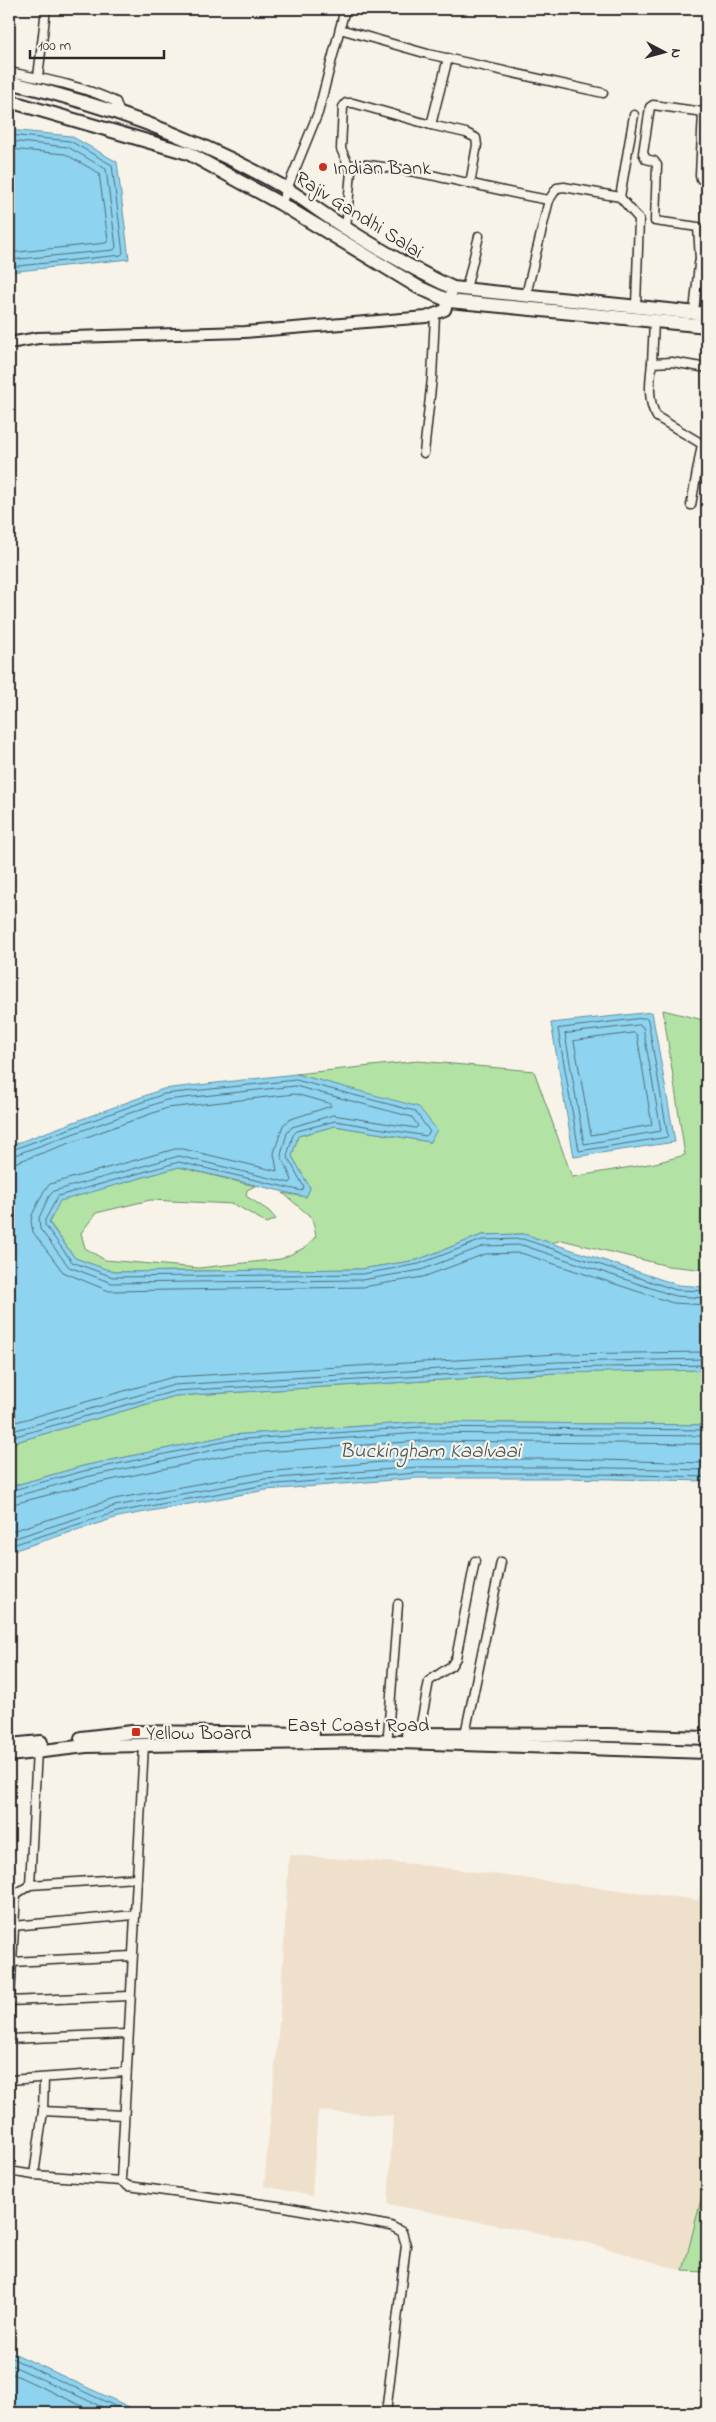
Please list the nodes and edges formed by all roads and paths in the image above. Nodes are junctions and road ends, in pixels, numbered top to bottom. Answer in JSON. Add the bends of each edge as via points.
{"nodes":[{"id":1,"x":46,"y":9,"type":"edge"},
{"id":2,"x":345,"y":9,"type":"edge"},
{"id":3,"x":340,"y":29,"type":"junction"},
{"id":4,"x":448,"y":58,"type":"junction"},
{"id":5,"x":9,"y":72,"type":"edge"},
{"id":6,"x":38,"y":78,"type":"junction"},
{"id":7,"x":9,"y":82,"type":"edge"},
{"id":8,"x":603,"y":93,"type":"dead end"},
{"id":9,"x":9,"y":101,"type":"edge"},
{"id":10,"x":120,"y":114,"type":"junction"},
{"id":11,"x":634,"y":115,"type":"dead end"},
{"id":12,"x":431,"y":126,"type":"junction"},
{"id":13,"x":351,"y":171,"type":"junction"},
{"id":14,"x":707,"y":181,"type":"edge"},
{"id":15,"x":470,"y":184,"type":"junction"},
{"id":16,"x":286,"y":189,"type":"junction"},
{"id":17,"x":620,"y":197,"type":"junction"},
{"id":18,"x":549,"y":200,"type":"junction"},
{"id":19,"x":281,"y":204,"type":"junction"},
{"id":20,"x":346,"y":229,"type":"junction"},
{"id":21,"x":479,"y":236,"type":"dead end"},
{"id":22,"x":704,"y":259,"type":"edge"},
{"id":23,"x":459,"y":289,"type":"junction"},
{"id":24,"x":526,"y":296,"type":"junction"},
{"id":25,"x":448,"y":301,"type":"junction"},
{"id":26,"x":636,"y":306,"type":"junction"},
{"id":27,"x":701,"y":313,"type":"edge"},
{"id":28,"x":435,"y":315,"type":"junction"},
{"id":29,"x":654,"y":321,"type":"junction"},
{"id":30,"x":707,"y":326,"type":"edge"},
{"id":31,"x":9,"y":344,"type":"edge"},
{"id":32,"x":652,"y":363,"type":"junction"},
{"id":33,"x":707,"y":368,"type":"edge"},
{"id":34,"x":705,"y":446,"type":"edge"},
{"id":35,"x":424,"y":453,"type":"dead end"},
{"id":36,"x":691,"y":505,"type":"dead end"},
{"id":37,"x":475,"y":1561,"type":"dead end"},
{"id":38,"x":501,"y":1562,"type":"dead end"},
{"id":39,"x":398,"y":1604,"type":"dead end"},
{"id":40,"x":388,"y":1734,"type":"junction"},
{"id":41,"x":419,"y":1734,"type":"junction"},
{"id":42,"x":464,"y":1734,"type":"junction"},
{"id":43,"x":707,"y":1738,"type":"edge"},
{"id":44,"x":9,"y":1745,"type":"edge"},
{"id":45,"x":144,"y":1745,"type":"junction"},
{"id":46,"x":37,"y":1750,"type":"junction"},
{"id":47,"x":707,"y":1752,"type":"edge"},
{"id":48,"x":9,"y":1755,"type":"edge"},
{"id":49,"x":136,"y":1878,"type":"junction"},
{"id":50,"x":30,"y":1885,"type":"junction"},
{"id":51,"x":134,"y":1915,"type":"junction"},
{"id":52,"x":13,"y":1926,"type":"junction"},
{"id":53,"x":132,"y":1956,"type":"junction"},
{"id":54,"x":12,"y":1962,"type":"junction"},
{"id":55,"x":130,"y":1996,"type":"junction"},
{"id":56,"x":9,"y":2001,"type":"edge"},
{"id":57,"x":9,"y":2014,"type":"edge"},
{"id":58,"x":128,"y":2034,"type":"junction"},
{"id":59,"x":9,"y":2039,"type":"edge"},
{"id":60,"x":126,"y":2072,"type":"junction"},
{"id":61,"x":44,"y":2079,"type":"junction"},
{"id":62,"x":9,"y":2080,"type":"edge"},
{"id":63,"x":43,"y":2111,"type":"junction"},
{"id":64,"x":123,"y":2115,"type":"junction"},
{"id":65,"x":9,"y":2171,"type":"edge"},
{"id":66,"x":34,"y":2176,"type":"junction"},
{"id":67,"x":121,"y":2181,"type":"junction"},
{"id":68,"x":386,"y":2413,"type":"edge"}],
"edges":[{"from":1,"to":6,"type":"street"},
{"from":2,"to":3,"type":"street"},
{"from":3,"to":4,"type":"street"},
{"from":3,"to":16,"type":"street","via":[[318,113]]},
{"from":4,"to":8,"type":"street"},
{"from":4,"to":12,"type":"street"},
{"from":5,"to":6,"type":"street"},
{"from":6,"to":10,"type":"street","via":[[105,96],[116,102]]},
{"from":7,"to":10,"type":"main road","name":"Rajiv Gandhi Salai"},
{"from":9,"to":19,"type":"main road","name":"Rajiv Gandhi Salai","via":[[188,153]]},
{"from":10,"to":16,"type":"main road","name":"Rajiv Gandhi Salai","via":[[190,140]]},
{"from":11,"to":17,"type":"street"},
{"from":12,"to":13,"type":"street","via":[[346,103],[340,141]]},
{"from":12,"to":15,"type":"street","via":[[476,138]]},
{"from":13,"to":15,"type":"street","via":[[353,165],[360,164]]},
{"from":13,"to":20,"type":"street"},
{"from":14,"to":22,"type":"street","via":[[700,175],[703,112],[650,107],[643,153],[646,159],[657,165],[655,221],[698,227]]},
{"from":15,"to":18,"type":"street"},
{"from":16,"to":19,"type":"street"},
{"from":16,"to":20,"type":"main road","name":"Rajiv Gandhi Salai"},
{"from":17,"to":18,"type":"street","via":[[564,187],[557,188]]},
{"from":17,"to":26,"type":"street","via":[[639,219]]},
{"from":18,"to":24,"type":"street"},
{"from":19,"to":25,"type":"main road","name":"Rajiv Gandhi Salai","via":[[418,287]]},
{"from":20,"to":23,"type":"main road","name":"Rajiv Gandhi Salai","via":[[420,273]]},
{"from":21,"to":23,"type":"street"},
{"from":22,"to":27,"type":"street"},
{"from":23,"to":24,"type":"main road","name":"Rajiv Gandhi Salai"},
{"from":23,"to":25,"type":"street"},
{"from":24,"to":26,"type":"main road","name":"Rajiv Gandhi Salai"},
{"from":25,"to":28,"type":"street","via":[[445,310]]},
{"from":25,"to":29,"type":"main road","name":"Rajiv Gandhi Salai"},
{"from":26,"to":27,"type":"main road","name":"Rajiv Gandhi Salai"},
{"from":28,"to":31,"type":"street","via":[[245,332],[38,338]]},
{"from":28,"to":35,"type":"street"},
{"from":29,"to":30,"type":"main road","name":"Rajiv Gandhi Salai"},
{"from":29,"to":32,"type":"street"},
{"from":32,"to":33,"type":"street","via":[[672,362]]},
{"from":32,"to":34,"type":"street","via":[[654,412],[661,420]]},
{"from":34,"to":36,"type":"street"},
{"from":37,"to":41,"type":"street","via":[[456,1658],[451,1666],[429,1681]]},
{"from":38,"to":42,"type":"street"},
{"from":39,"to":40,"type":"street"},
{"from":40,"to":41,"type":"main road","name":"East Coast Road"},
{"from":40,"to":44,"type":"main road","name":"East Coast Road","via":[[132,1732]]},
{"from":41,"to":42,"type":"main road","name":"East Coast Road"},
{"from":42,"to":43,"type":"main road","name":"East Coast Road"},
{"from":45,"to":46,"type":"main road","name":"East Coast Road"},
{"from":45,"to":47,"type":"main road","name":"East Coast Road","via":[[369,1740]]},
{"from":45,"to":49,"type":"street"},
{"from":46,"to":48,"type":"main road","name":"East Coast Road"},
{"from":46,"to":50,"type":"street"},
{"from":49,"to":50,"type":"street"},
{"from":49,"to":51,"type":"street"},
{"from":50,"to":52,"type":"street","via":[[16,1894]]},
{"from":51,"to":52,"type":"street"},
{"from":51,"to":53,"type":"street"},
{"from":52,"to":54,"type":"street"},
{"from":53,"to":54,"type":"street"},
{"from":53,"to":55,"type":"street"},
{"from":54,"to":56,"type":"street"},
{"from":55,"to":56,"type":"street"},
{"from":55,"to":58,"type":"street"},
{"from":56,"to":57,"type":"street"},
{"from":58,"to":59,"type":"street"},
{"from":58,"to":60,"type":"street"},
{"from":60,"to":61,"type":"street"},
{"from":60,"to":64,"type":"street"},
{"from":61,"to":62,"type":"street"},
{"from":61,"to":63,"type":"street"},
{"from":63,"to":64,"type":"street"},
{"from":63,"to":66,"type":"street"},
{"from":64,"to":67,"type":"street"},
{"from":65,"to":66,"type":"street"},
{"from":66,"to":67,"type":"street"},
{"from":67,"to":68,"type":"street","via":[[128,2186],[391,2226],[402,2232],[406,2245]]}]}
